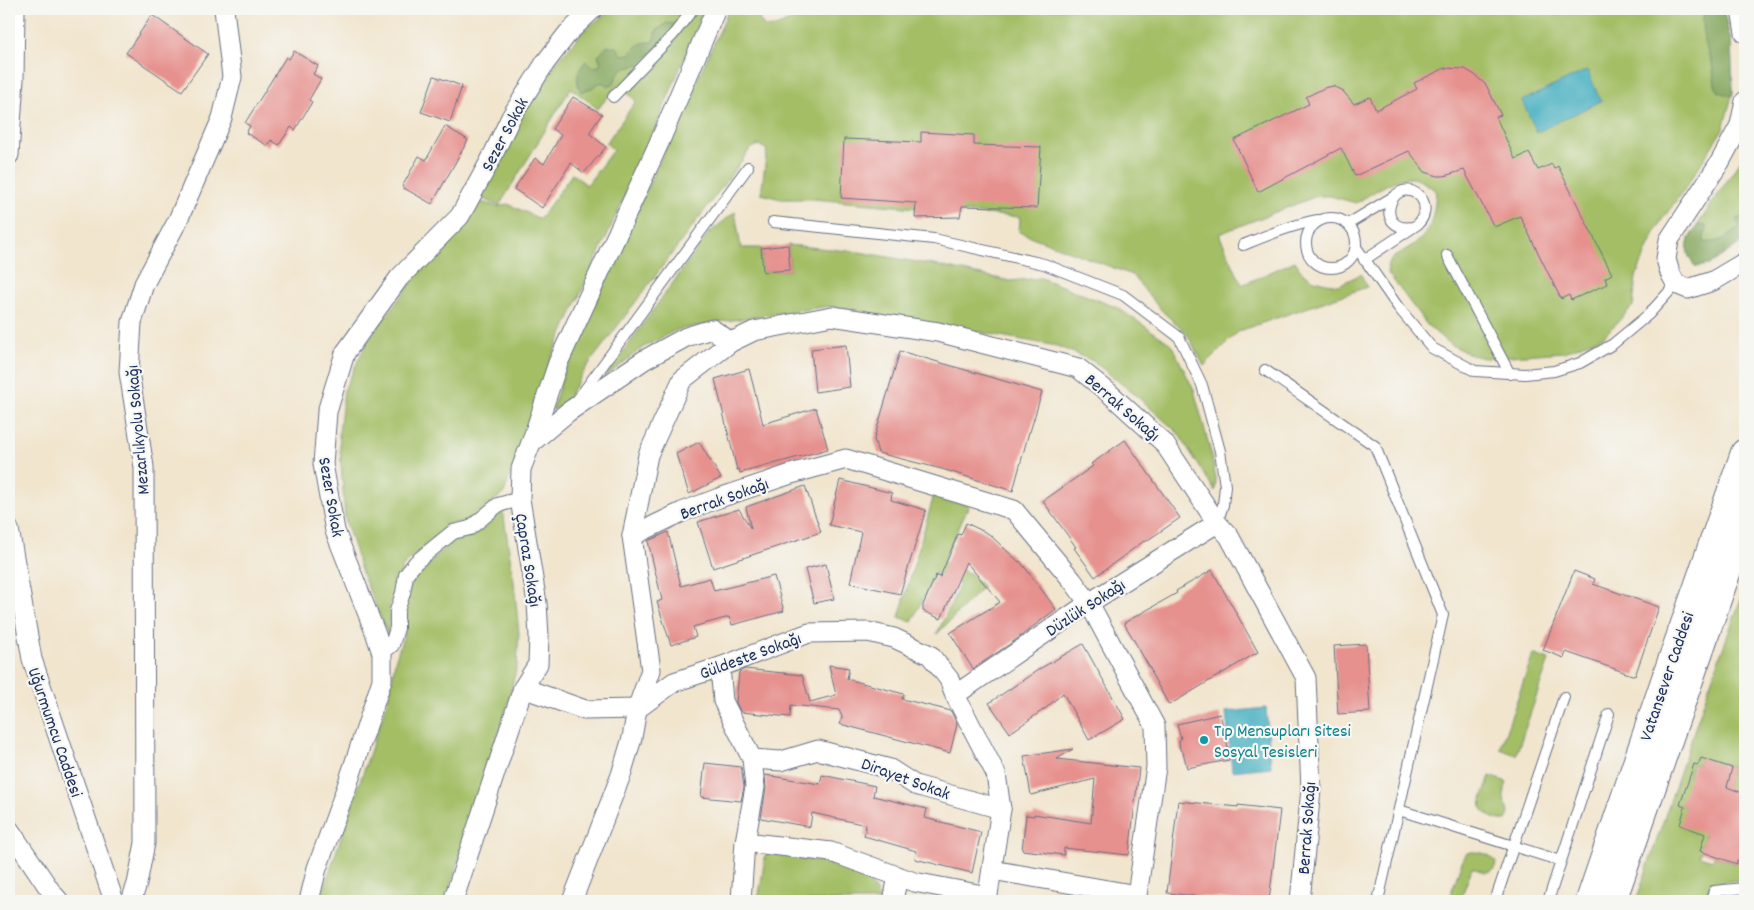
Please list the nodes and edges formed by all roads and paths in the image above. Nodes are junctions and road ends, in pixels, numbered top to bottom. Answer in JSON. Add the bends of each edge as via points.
{"nodes":[{"id":1,"x":15,"y":9,"type":"edge"},
{"id":2,"x":224,"y":9,"type":"edge"},
{"id":3,"x":593,"y":9,"type":"edge"},
{"id":4,"x":692,"y":9,"type":"edge"},
{"id":5,"x":716,"y":9,"type":"edge"},
{"id":6,"x":1741,"y":9,"type":"edge"},
{"id":7,"x":1745,"y":33,"type":"edge"},
{"id":8,"x":613,"y":97,"type":"dead end"},
{"id":9,"x":1745,"y":101,"type":"edge"},
{"id":10,"x":9,"y":155,"type":"edge"},
{"id":11,"x":748,"y":168,"type":"dead end"},
{"id":12,"x":1394,"y":196,"type":"junction"},
{"id":13,"x":1324,"y":219,"type":"junction"},
{"id":14,"x":774,"y":222,"type":"dead end"},
{"id":15,"x":1348,"y":224,"type":"junction"},
{"id":16,"x":1413,"y":227,"type":"junction"},
{"id":17,"x":1243,"y":246,"type":"dead end"},
{"id":18,"x":1356,"y":247,"type":"junction"},
{"id":19,"x":1447,"y":254,"type":"dead end"},
{"id":20,"x":1364,"y":260,"type":"junction"},
{"id":21,"x":1745,"y":262,"type":"edge"},
{"id":22,"x":1676,"y":284,"type":"junction"},
{"id":23,"x":731,"y":342,"type":"junction"},
{"id":24,"x":1265,"y":370,"type":"dead end"},
{"id":25,"x":1510,"y":374,"type":"junction"},
{"id":26,"x":568,"y":412,"type":"junction"},
{"id":27,"x":531,"y":443,"type":"junction"},
{"id":28,"x":1745,"y":453,"type":"edge"},
{"id":29,"x":520,"y":498,"type":"junction"},
{"id":30,"x":1745,"y":519,"type":"edge"},
{"id":31,"x":1217,"y":524,"type":"junction"},
{"id":32,"x":9,"y":529,"type":"edge"},
{"id":33,"x":632,"y":536,"type":"junction"},
{"id":34,"x":1089,"y":603,"type":"junction"},
{"id":35,"x":382,"y":654,"type":"junction"},
{"id":36,"x":720,"y":667,"type":"junction"},
{"id":37,"x":523,"y":688,"type":"junction"},
{"id":38,"x":955,"y":695,"type":"junction"},
{"id":39,"x":1564,"y":697,"type":"dead end"},
{"id":40,"x":637,"y":710,"type":"junction"},
{"id":41,"x":1609,"y":714,"type":"dead end"},
{"id":42,"x":752,"y":759,"type":"junction"},
{"id":43,"x":1001,"y":809,"type":"junction"},
{"id":44,"x":1399,"y":810,"type":"junction"},
{"id":45,"x":9,"y":829,"type":"edge"},
{"id":46,"x":745,"y":842,"type":"junction"},
{"id":47,"x":1514,"y":846,"type":"junction"},
{"id":48,"x":1561,"y":861,"type":"junction"},
{"id":49,"x":992,"y":870,"type":"junction"},
{"id":50,"x":898,"y":876,"type":"junction"},
{"id":51,"x":1745,"y":888,"type":"edge"},
{"id":52,"x":987,"y":898,"type":"edge"},
{"id":53,"x":59,"y":901,"type":"edge"},
{"id":54,"x":114,"y":901,"type":"edge"},
{"id":55,"x":131,"y":901,"type":"edge"},
{"id":56,"x":309,"y":901,"type":"edge"},
{"id":57,"x":453,"y":901,"type":"edge"},
{"id":58,"x":572,"y":901,"type":"edge"},
{"id":59,"x":741,"y":901,"type":"edge"},
{"id":60,"x":894,"y":901,"type":"edge"},
{"id":61,"x":1300,"y":901,"type":"edge"},
{"id":62,"x":1378,"y":901,"type":"edge"},
{"id":63,"x":1495,"y":901,"type":"edge"},
{"id":64,"x":1548,"y":901,"type":"edge"},
{"id":65,"x":1590,"y":901,"type":"edge"},
{"id":66,"x":1612,"y":901,"type":"edge"},
{"id":67,"x":1710,"y":901,"type":"edge"}],
"edges":[{"from":1,"to":10,"type":"street"},
{"from":2,"to":55,"type":"street","name":"Mezarlıkyolu Sokağı","via":[[232,77],[222,118],[178,220],[144,284],[132,322],[129,372],[144,467],[144,843]]},
{"from":3,"to":35,"type":"street","name":"Sezer Sokak","via":[[568,33],[545,63],[511,117],[460,216],[399,278],[345,353],[327,412],[323,464],[335,531]]},
{"from":4,"to":8,"type":"lane","via":[[673,35]]},
{"from":5,"to":27,"type":"street","via":[[659,143],[558,363]]},
{"from":6,"to":7,"type":"street"},
{"from":9,"to":22,"type":"street","via":[[1740,125],[1720,162],[1668,240],[1666,259]]},
{"from":11,"to":26,"type":"lane"},
{"from":12,"to":15,"type":"lane"},
{"from":12,"to":16,"type":"lane","via":[[1389,208],[1392,220],[1401,227]]},
{"from":12,"to":16,"type":"lane","via":[[1412,192],[1421,199],[1424,215]]},
{"from":13,"to":15,"type":"lane","via":[[1340,219]]},
{"from":13,"to":17,"type":"lane","via":[[1302,223]]},
{"from":13,"to":18,"type":"lane","via":[[1307,235],[1307,250],[1316,264],[1332,269],[1340,267],[1348,263]]},
{"from":14,"to":31,"type":"lane","via":[[942,241],[1044,264],[1122,295],[1179,337],[1202,385],[1220,451],[1225,486]]},
{"from":15,"to":18,"type":"lane","via":[[1356,239]]},
{"from":16,"to":20,"type":"lane"},
{"from":18,"to":20,"type":"lane"},
{"from":19,"to":25,"type":"lane"},
{"from":20,"to":25,"type":"lane","via":[[1432,348],[1475,371]]},
{"from":21,"to":22,"type":"street","via":[[1714,281],[1688,289]]},
{"from":22,"to":25,"type":"lane","via":[[1649,314],[1613,344],[1580,363],[1554,371]]},
{"from":23,"to":26,"type":"street","name":"Çapraz Sokağı","via":[[712,330],[686,337],[644,360]]},
{"from":23,"to":31,"type":"street","name":"Berrak Sokağı","via":[[754,332],[832,316],[938,332],[1078,368],[1164,443]]},
{"from":23,"to":33,"type":"street","name":"Berrak Sokağı","via":[[682,380],[648,456]]},
{"from":24,"to":44,"type":"lane","via":[[1375,446],[1444,615]]},
{"from":26,"to":27,"type":"street","name":"Çapraz Sokağı"},
{"from":27,"to":29,"type":"street","name":"Çapraz Sokağı","via":[[520,469]]},
{"from":28,"to":65,"type":"main road","name":"Vatansever Caddesi"},
{"from":29,"to":35,"type":"street","via":[[498,505],[470,528],[453,532],[416,562],[406,576],[396,611],[398,628],[392,645]]},
{"from":29,"to":37,"type":"street","name":"Çapraz Sokağı","via":[[539,636],[538,664]]},
{"from":30,"to":66,"type":"main road","name":"Vatansever Caddesi"},
{"from":31,"to":34,"type":"street","name":"Düzlük Sokağı"},
{"from":31,"to":61,"type":"street","name":"Berrak Sokağı","via":[[1229,536],[1306,678],[1312,789]]},
{"from":32,"to":54,"type":"street","name":"Uğurmumcu Caddesi","via":[[32,659]]},
{"from":33,"to":34,"type":"street","name":"Berrak Sokağı","via":[[720,498],[846,459],[1014,510]]},
{"from":33,"to":40,"type":"street","name":"Berrak Sokağı","via":[[651,670]]},
{"from":34,"to":38,"type":"street","name":"Düzlük Sokağı"},
{"from":34,"to":49,"type":"street","name":"Berrak Sokağı","via":[[1155,726],[1156,767],[1137,895]]},
{"from":35,"to":56,"type":"street","name":"Sezer Sokak","via":[[382,680],[317,868]]},
{"from":36,"to":38,"type":"street","name":"Güldeste Sokağı","via":[[809,633],[868,632],[894,638],[930,655],[949,679]]},
{"from":36,"to":40,"type":"street","name":"Güldeste Sokağı","via":[[674,682]]},
{"from":36,"to":42,"type":"street","via":[[722,701]]},
{"from":37,"to":40,"type":"street","via":[[585,710]]},
{"from":37,"to":57,"type":"street","name":"Çapraz Sokağı"},
{"from":38,"to":43,"type":"street","name":"Güldeste Sokağı","via":[[996,774]]},
{"from":39,"to":47,"type":"lane"},
{"from":40,"to":58,"type":"street","name":"Berrak Sokağı","via":[[621,775]]},
{"from":41,"to":48,"type":"lane"},
{"from":42,"to":43,"type":"street","name":"Dirayet Sokak","via":[[781,761],[818,750],[890,769],[915,785]]},
{"from":42,"to":46,"type":"street","via":[[755,787]]},
{"from":43,"to":49,"type":"street","name":"Güldeste Sokağı"},
{"from":44,"to":47,"type":"lane"},
{"from":44,"to":62,"type":"lane"},
{"from":45,"to":53,"type":"street"},
{"from":46,"to":50,"type":"street","via":[[831,852]]},
{"from":46,"to":59,"type":"street"},
{"from":47,"to":48,"type":"lane"},
{"from":47,"to":63,"type":"lane"},
{"from":48,"to":64,"type":"lane"},
{"from":49,"to":52,"type":"street","name":"Güldeste Sokağı"},
{"from":50,"to":52,"type":"street"},
{"from":50,"to":60,"type":"street"},
{"from":51,"to":67,"type":"lane","via":[[1714,891]]}]}
